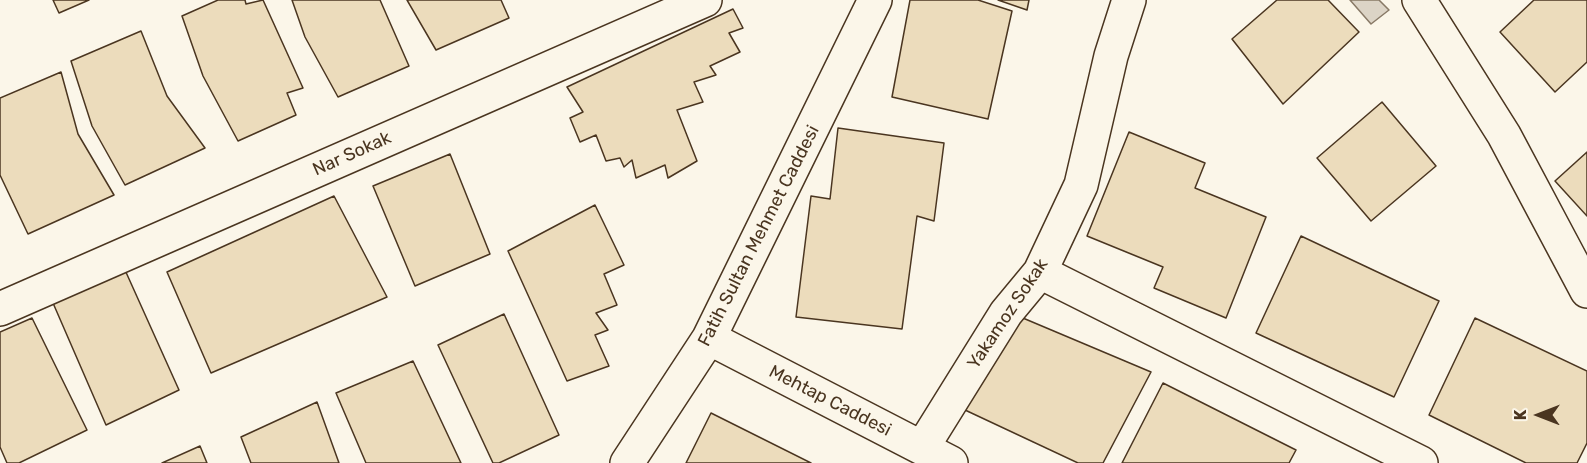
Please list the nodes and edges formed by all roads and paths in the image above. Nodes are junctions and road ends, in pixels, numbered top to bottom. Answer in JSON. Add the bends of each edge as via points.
{"nodes":[{"id":1,"x":705,"y":0,"type":"edge"},
{"id":2,"x":875,"y":0,"type":"edge"},
{"id":3,"x":1129,"y":0,"type":"edge"},
{"id":4,"x":1419,"y":0,"type":"edge"},
{"id":5,"x":1040,"y":272,"type":"junction"},
{"id":6,"x":1587,"y":291,"type":"edge"},
{"id":7,"x":0,"y":309,"type":"edge"},
{"id":8,"x":709,"y":338,"type":"junction"},
{"id":9,"x":922,"y":448,"type":"junction"},
{"id":10,"x":627,"y":463,"type":"edge"},
{"id":11,"x":951,"y":463,"type":"edge"},
{"id":12,"x":1421,"y":463,"type":"edge"}],
"edges":[{"from":1,"to":7,"type":"street","name":"Nar Sokak"},
{"from":2,"to":8,"type":"street","name":"Fatih Sultan Mehmet Caddesi"},
{"from":3,"to":5,"type":"street","name":"Yakamoz Sokak","via":[[1111,56],[1081,185]]},
{"from":4,"to":6,"type":"street","via":[[1504,135]]},
{"from":5,"to":9,"type":"street","name":"Yakamoz Sokak","via":[[1006,313]]},
{"from":5,"to":12,"type":"street"},
{"from":8,"to":9,"type":"street","name":"Mehtap Caddesi"},
{"from":8,"to":10,"type":"street","name":"Fatih Sultan Mehmet Caddesi"},
{"from":9,"to":11,"type":"street","name":"Mehtap Caddesi"}]}
